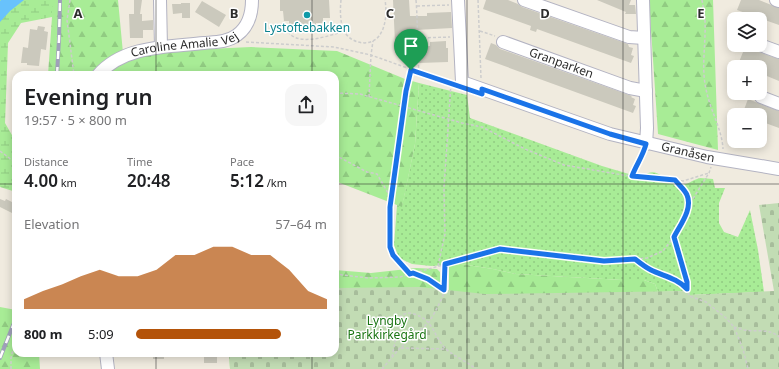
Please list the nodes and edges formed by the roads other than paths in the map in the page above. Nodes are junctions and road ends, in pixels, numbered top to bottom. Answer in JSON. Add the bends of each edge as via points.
{"nodes":[{"id":1,"x":160,"y":0,"type":"edge"},
{"id":2,"x":252,"y":0,"type":"edge"},
{"id":3,"x":524,"y":0,"type":"edge"},
{"id":4,"x":643,"y":0,"type":"edge"},
{"id":5,"x":776,"y":0,"type":"edge"},
{"id":6,"x":779,"y":1,"type":"edge"},
{"id":7,"x":458,"y":2,"type":"edge"},
{"id":8,"x":644,"y":38,"type":"junction"},
{"id":9,"x":503,"y":42,"type":"road end"},
{"id":10,"x":161,"y":48,"type":"junction"},
{"id":11,"x":767,"y":48,"type":"edge"},
{"id":12,"x":779,"y":52,"type":"edge"},
{"id":13,"x":103,"y":71,"type":"edge"},
{"id":14,"x":646,"y":90,"type":"junction"},
{"id":15,"x":767,"y":99,"type":"edge"},
{"id":16,"x":779,"y":104,"type":"edge"},
{"id":17,"x":646,"y":144,"type":"junction"},
{"id":18,"x":779,"y":169,"type":"edge"},
{"id":19,"x":106,"y":357,"type":"edge"},
{"id":20,"x":108,"y":369,"type":"edge"}],
"edges":[{"from":1,"to":10,"type":"street"},
{"from":2,"to":10,"type":"street","name":"Caroline Amalie Vej","via":[[250,19],[236,36],[223,41]]},
{"from":3,"to":8,"type":"street","via":[[629,37]]},
{"from":4,"to":8,"type":"street"},
{"from":5,"to":6,"type":"street"},
{"from":7,"to":17,"type":"street","name":"Granåsen","via":[[460,36],[456,84],[482,89]]},
{"from":8,"to":14,"type":"street"},
{"from":9,"to":14,"type":"street","name":"Granparken","via":[[630,88]]},
{"from":10,"to":13,"type":"street","name":"Caroline Amalie Vej","via":[[129,53],[115,60]]},
{"from":11,"to":12,"type":"street"},
{"from":14,"to":17,"type":"street"},
{"from":15,"to":16,"type":"street"},
{"from":17,"to":18,"type":"street","name":"Granåsen","via":[[707,158]]},
{"from":19,"to":20,"type":"street"}]}
